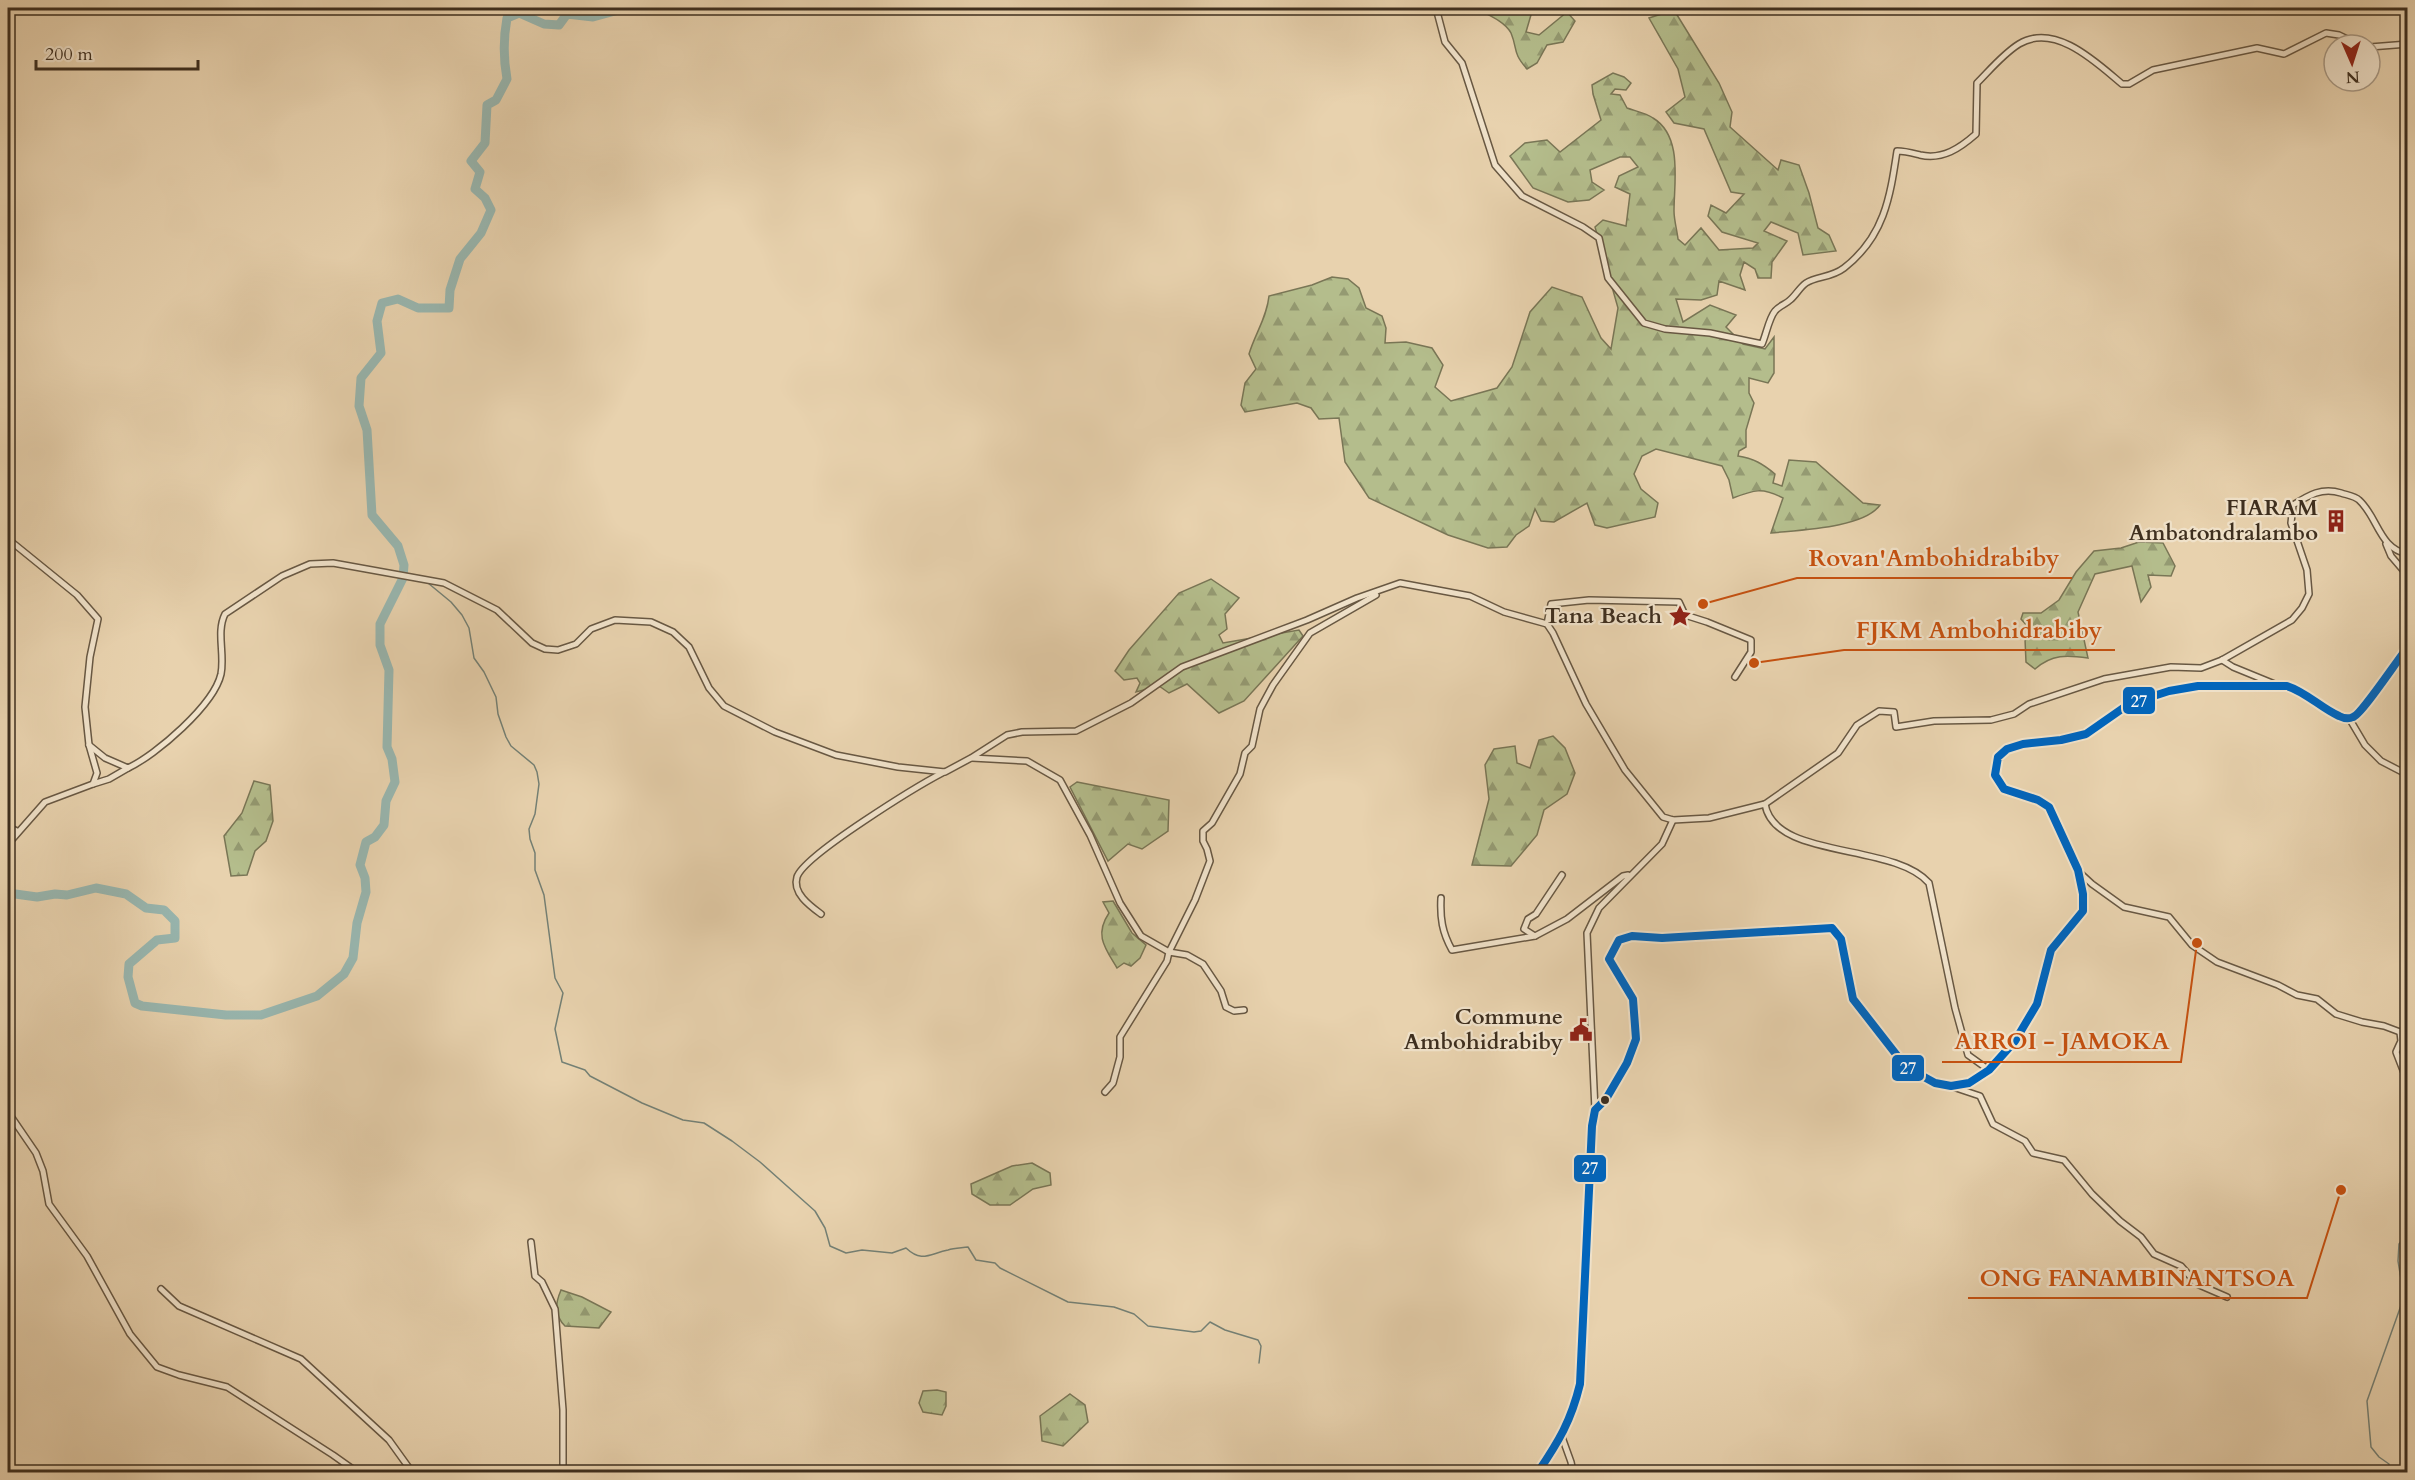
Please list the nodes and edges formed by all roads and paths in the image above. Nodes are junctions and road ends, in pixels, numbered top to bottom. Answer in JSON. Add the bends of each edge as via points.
{"nodes":[{"id":1,"x":1436,"y":8,"type":"edge"},
{"id":2,"x":2322,"y":35,"type":"edge"},
{"id":3,"x":2408,"y":44,"type":"edge"},
{"id":4,"x":2382,"y":46,"type":"edge"},
{"id":5,"x":8,"y":539,"type":"edge"},
{"id":6,"x":2384,"y":540,"type":"junction"},
{"id":7,"x":2408,"y":554,"type":"edge"},
{"id":8,"x":2408,"y":576,"type":"edge"},
{"id":9,"x":1388,"y":589,"type":"junction"},
{"id":10,"x":1547,"y":624,"type":"junction"},
{"id":11,"x":2408,"y":647,"type":"edge"},
{"id":12,"x":2222,"y":660,"type":"junction"},
{"id":13,"x":1736,"y":677,"type":"dead end"},
{"id":14,"x":2277,"y":684,"type":"junction"},
{"id":15,"x":2349,"y":718,"type":"junction"},
{"id":16,"x":89,"y":745,"type":"junction"},
{"id":17,"x":971,"y":759,"type":"junction"},
{"id":18,"x":128,"y":768,"type":"junction"},
{"id":19,"x":945,"y":772,"type":"junction"},
{"id":20,"x":2408,"y":775,"type":"edge"},
{"id":21,"x":93,"y":784,"type":"junction"},
{"id":22,"x":1765,"y":804,"type":"junction"},
{"id":23,"x":1673,"y":820,"type":"junction"},
{"id":24,"x":8,"y":827,"type":"edge"},
{"id":25,"x":17,"y":831,"type":"junction"},
{"id":26,"x":8,"y":844,"type":"edge"},
{"id":27,"x":2078,"y":870,"type":"junction"},
{"id":28,"x":1562,"y":874,"type":"dead end"},
{"id":29,"x":1629,"y":875,"type":"junction"},
{"id":30,"x":1441,"y":898,"type":"dead end"},
{"id":31,"x":820,"y":914,"type":"dead end"},
{"id":32,"x":1535,"y":936,"type":"junction"},
{"id":33,"x":1169,"y":952,"type":"junction"},
{"id":34,"x":1244,"y":1010,"type":"dead end"},
{"id":35,"x":2400,"y":1032,"type":"junction"},
{"id":36,"x":2408,"y":1035,"type":"edge"},
{"id":37,"x":1989,"y":1070,"type":"junction"},
{"id":38,"x":2408,"y":1083,"type":"edge"},
{"id":39,"x":1951,"y":1086,"type":"junction"},
{"id":40,"x":1106,"y":1092,"type":"dead end"},
{"id":41,"x":1595,"y":1110,"type":"junction"},
{"id":42,"x":8,"y":1112,"type":"edge"},
{"id":43,"x":531,"y":1242,"type":"dead end"},
{"id":44,"x":161,"y":1289,"type":"dead end"},
{"id":45,"x":2227,"y":1297,"type":"dead end"},
{"id":46,"x":1562,"y":1437,"type":"junction"},
{"id":47,"x":357,"y":1473,"type":"edge"},
{"id":48,"x":412,"y":1473,"type":"edge"},
{"id":49,"x":563,"y":1473,"type":"edge"},
{"id":50,"x":1538,"y":1473,"type":"edge"},
{"id":51,"x":1573,"y":1473,"type":"edge"}],
"edges":[{"from":1,"to":2,"type":"street","via":[[1445,42],[1462,63],[1495,165],[1522,196],[1599,237],[1608,278],[1644,323],[1762,344],[1774,312],[1806,283],[1842,269],[1876,231],[1891,192],[1897,151],[1942,156],[1976,134],[1977,83],[2019,44],[2030,40],[2067,43],[2122,84],[2129,84],[2153,70],[2257,48],[2284,54]]},
{"from":3,"to":4,"type":"street"},
{"from":5,"to":16,"type":"street","via":[[77,595],[98,619],[86,686]]},
{"from":6,"to":7,"type":"street","via":[[2398,553]]},
{"from":6,"to":8,"type":"street","via":[[2391,556]]},
{"from":6,"to":12,"type":"street","via":[[2358,498],[2332,490],[2311,493],[2294,505],[2291,523],[2307,570],[2309,594],[2292,620]]},
{"from":9,"to":10,"type":"street","via":[[1400,583],[1470,596],[1504,612]]},
{"from":9,"to":17,"type":"street","via":[[1182,667],[1131,703],[1076,731],[1007,735]]},
{"from":9,"to":33,"type":"street","via":[[1310,633],[1273,685],[1260,709],[1252,746],[1245,753],[1240,774],[1212,823],[1203,831],[1210,861]]},
{"from":10,"to":13,"type":"street","via":[[1551,604],[1589,600],[1679,602],[1685,615],[1751,640],[1751,652]]},
{"from":10,"to":23,"type":"street","via":[[1586,704],[1625,770],[1663,817]]},
{"from":11,"to":15,"type":"main road","via":[[2363,710]]},
{"from":12,"to":14,"type":"street"},
{"from":12,"to":22,"type":"street","via":[[2201,668],[2171,667],[2104,679],[1990,720],[1934,721],[1896,727],[1894,712],[1880,711],[1857,725],[1838,753]]},
{"from":14,"to":15,"type":"main road","via":[[2296,689]]},
{"from":14,"to":27,"type":"main road","via":[[2199,686],[2169,691],[2129,704],[2086,734],[2023,744],[1998,757],[1995,775],[2004,789],[2049,807]]},
{"from":15,"to":20,"type":"street","via":[[2365,745],[2381,761]]},
{"from":16,"to":18,"type":"street","via":[[105,758]]},
{"from":16,"to":21,"type":"street","via":[[97,773]]},
{"from":17,"to":19,"type":"street"},
{"from":17,"to":33,"type":"street","via":[[1026,760],[1060,780],[1132,923],[1141,936]]},
{"from":18,"to":19,"type":"street","via":[[155,753],[210,698],[221,674],[221,622],[225,614],[282,576],[310,564],[333,562],[444,583],[498,610],[532,643],[545,649],[558,650],[576,644],[591,629],[608,621],[651,622],[673,632],[689,647],[709,688],[724,706],[775,732],[836,755]]},
{"from":18,"to":21,"type":"street"},
{"from":19,"to":31,"type":"street","via":[[855,826],[801,869],[796,879],[799,893]]},
{"from":21,"to":25,"type":"street","via":[[45,802]]},
{"from":22,"to":23,"type":"street","via":[[1709,818]]},
{"from":22,"to":37,"type":"street","via":[[1772,820],[1793,837],[1873,856],[1908,868],[1929,883],[1968,1055]]},
{"from":23,"to":29,"type":"street","via":[[1662,844]]},
{"from":24,"to":25,"type":"street"},
{"from":25,"to":26,"type":"street"},
{"from":27,"to":35,"type":"street","via":[[2124,907],[2169,917],[2192,945],[2217,962],[2297,995],[2317,999],[2336,1014]]},
{"from":27,"to":37,"type":"main road","via":[[2083,911],[2051,950],[2037,1004],[2014,1041]]},
{"from":28,"to":32,"type":"street","via":[[1536,914],[1528,919],[1524,929]]},
{"from":29,"to":32,"type":"street","via":[[1568,919]]},
{"from":29,"to":41,"type":"street","via":[[1599,908],[1587,933]]},
{"from":30,"to":32,"type":"street","via":[[1440,920],[1452,950]]},
{"from":33,"to":34,"type":"street","via":[[1203,964],[1226,1006],[1234,1011]]},
{"from":33,"to":40,"type":"street","via":[[1158,978],[1120,1036],[1120,1057],[1113,1083]]},
{"from":35,"to":36,"type":"street"},
{"from":35,"to":38,"type":"street","via":[[2396,1052]]},
{"from":37,"to":39,"type":"main road","via":[[1969,1083]]},
{"from":39,"to":41,"type":"main road","via":[[1935,1083],[1906,1067],[1853,999],[1841,939],[1832,928],[1662,938],[1632,936],[1619,940],[1610,959],[1633,999],[1636,1039],[1627,1063]]},
{"from":39,"to":45,"type":"street","via":[[1980,1096],[1992,1124],[2025,1141],[2033,1153],[2064,1160],[2092,1194],[2141,1237],[2154,1254],[2181,1266],[2197,1284]]},
{"from":41,"to":46,"type":"main road","via":[[1580,1384],[1574,1411]]},
{"from":42,"to":47,"type":"street","via":[[36,1153],[49,1204],[87,1256],[130,1334],[157,1366],[179,1376],[228,1387]]},
{"from":43,"to":49,"type":"street","via":[[535,1276],[542,1281],[555,1309],[563,1410]]},
{"from":44,"to":48,"type":"street","via":[[178,1306],[301,1359],[389,1440]]},
{"from":46,"to":50,"type":"main road"},
{"from":46,"to":51,"type":"street"}]}
